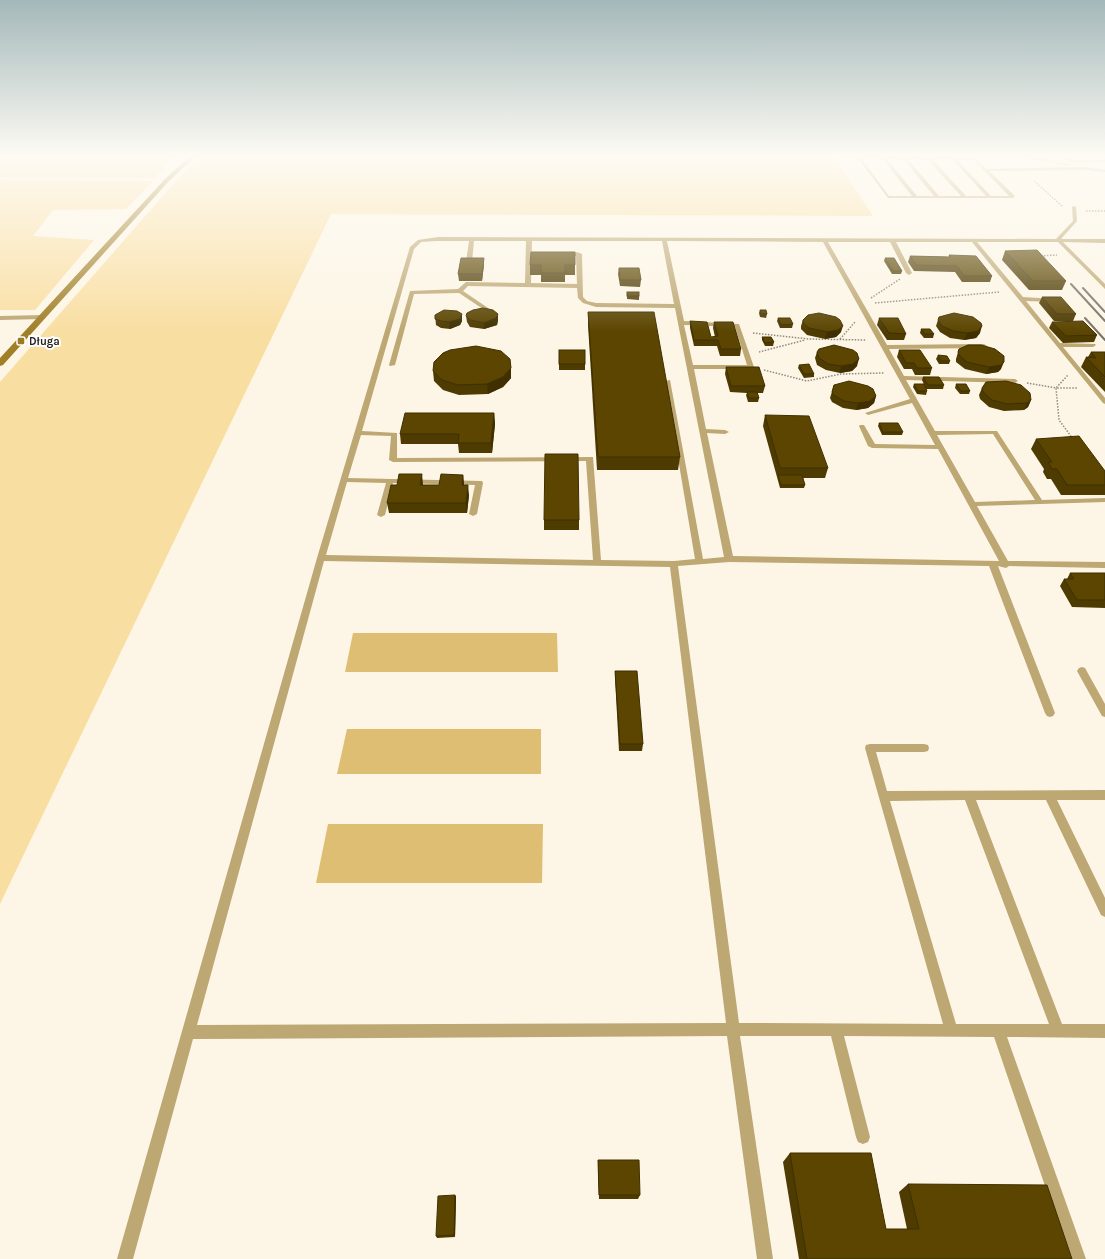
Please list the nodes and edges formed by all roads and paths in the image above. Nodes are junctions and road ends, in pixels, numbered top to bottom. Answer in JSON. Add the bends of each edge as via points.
{"nodes":[{"id":1,"x":136,"y":215,"type":"edge"},
{"id":2,"x":1074,"y":215,"type":"edge"},
{"id":3,"x":472,"y":239,"type":"junction"},
{"id":4,"x":529,"y":239,"type":"junction"},
{"id":5,"x":664,"y":239,"type":"junction"},
{"id":6,"x":825,"y":240,"type":"junction"},
{"id":7,"x":892,"y":240,"type":"junction"},
{"id":8,"x":973,"y":240,"type":"junction"},
{"id":9,"x":1058,"y":240,"type":"junction"},
{"id":10,"x":1105,"y":241,"type":"edge"},
{"id":11,"x":528,"y":254,"type":"junction"},
{"id":12,"x":536,"y":254,"type":"edge"},
{"id":13,"x":558,"y":254,"type":"edge"},
{"id":14,"x":469,"y":262,"type":"edge"},
{"id":15,"x":909,"y":273,"type":"joint"},
{"id":16,"x":528,"y":285,"type":"junction"},
{"id":17,"x":580,"y":286,"type":"junction"},
{"id":18,"x":1105,"y":287,"type":"edge"},
{"id":19,"x":460,"y":291,"type":"junction"},
{"id":20,"x":1014,"y":291,"type":"junction"},
{"id":21,"x":1021,"y":299,"type":"junction"},
{"id":22,"x":1059,"y":300,"type":"edge"},
{"id":23,"x":616,"y":305,"type":"junction"},
{"id":24,"x":644,"y":305,"type":"junction"},
{"id":25,"x":861,"y":305,"type":"junction"},
{"id":26,"x":677,"y":306,"type":"junction"},
{"id":27,"x":488,"y":310,"type":"edge"},
{"id":28,"x":617,"y":312,"type":"edge"},
{"id":29,"x":644,"y":312,"type":"edge"},
{"id":30,"x":865,"y":312,"type":"junction"},
{"id":31,"x":43,"y":317,"type":"junction"},
{"id":32,"x":0,"y":318,"type":"edge"},
{"id":33,"x":681,"y":323,"type":"junction"},
{"id":34,"x":739,"y":330,"type":"junction"},
{"id":35,"x":773,"y":338,"type":"edge"},
{"id":36,"x":780,"y":338,"type":"junction"},
{"id":37,"x":808,"y":339,"type":"junction"},
{"id":38,"x":840,"y":340,"type":"junction"},
{"id":39,"x":881,"y":340,"type":"junction"},
{"id":40,"x":1059,"y":345,"type":"junction"},
{"id":41,"x":1093,"y":345,"type":"edge"},
{"id":42,"x":984,"y":346,"type":"edge"},
{"id":43,"x":885,"y":347,"type":"junction"},
{"id":44,"x":747,"y":355,"type":"junction"},
{"id":45,"x":0,"y":364,"type":"edge"},
{"id":46,"x":392,"y":365,"type":"dead end"},
{"id":47,"x":689,"y":366,"type":"junction"},
{"id":48,"x":1076,"y":366,"type":"junction"},
{"id":49,"x":751,"y":367,"type":"junction"},
{"id":50,"x":900,"y":375,"type":"junction"},
{"id":51,"x":668,"y":381,"type":"edge"},
{"id":52,"x":1015,"y":381,"type":"joint"},
{"id":53,"x":1056,"y":388,"type":"junction"},
{"id":54,"x":1094,"y":388,"type":"junction"},
{"id":55,"x":914,"y":400,"type":"junction"},
{"id":56,"x":1105,"y":402,"type":"edge"},
{"id":57,"x":868,"y":412,"type":"edge"},
{"id":58,"x":862,"y":426,"type":"dead end"},
{"id":59,"x":703,"y":431,"type":"junction"},
{"id":60,"x":725,"y":432,"type":"dead end"},
{"id":61,"x":358,"y":433,"type":"junction"},
{"id":62,"x":932,"y":433,"type":"junction"},
{"id":63,"x":1078,"y":444,"type":"edge"},
{"id":64,"x":941,"y":447,"type":"junction"},
{"id":65,"x":344,"y":480,"type":"junction"},
{"id":66,"x":390,"y":481,"type":"junction"},
{"id":67,"x":1105,"y":500,"type":"edge"},
{"id":68,"x":1040,"y":502,"type":"junction"},
{"id":69,"x":973,"y":504,"type":"junction"},
{"id":70,"x":473,"y":514,"type":"dead end"},
{"id":71,"x":381,"y":515,"type":"dead end"},
{"id":72,"x":321,"y":558,"type":"junction"},
{"id":73,"x":728,"y":559,"type":"junction"},
{"id":74,"x":698,"y":561,"type":"junction"},
{"id":75,"x":597,"y":562,"type":"junction"},
{"id":76,"x":674,"y":564,"type":"junction"},
{"id":77,"x":993,"y":565,"type":"junction"},
{"id":78,"x":1006,"y":565,"type":"junction"},
{"id":79,"x":1105,"y":565,"type":"edge"},
{"id":80,"x":1082,"y":671,"type":"dead end"},
{"id":81,"x":1105,"y":712,"type":"edge"},
{"id":82,"x":1050,"y":713,"type":"dead end"},
{"id":83,"x":924,"y":748,"type":"dead end"},
{"id":84,"x":1049,"y":795,"type":"junction"},
{"id":85,"x":1105,"y":795,"type":"edge"},
{"id":86,"x":883,"y":796,"type":"junction"},
{"id":87,"x":969,"y":796,"type":"junction"},
{"id":88,"x":1105,"y":912,"type":"edge"},
{"id":89,"x":733,"y":1029,"type":"junction"},
{"id":90,"x":836,"y":1030,"type":"junction"},
{"id":91,"x":951,"y":1030,"type":"junction"},
{"id":92,"x":998,"y":1030,"type":"junction"},
{"id":93,"x":1058,"y":1031,"type":"junction"},
{"id":94,"x":1105,"y":1031,"type":"edge"},
{"id":95,"x":190,"y":1032,"type":"junction"},
{"id":96,"x":863,"y":1137,"type":"dead end"},
{"id":97,"x":125,"y":1259,"type":"edge"},
{"id":98,"x":765,"y":1259,"type":"edge"},
{"id":99,"x":1078,"y":1259,"type":"edge"}],
"edges":[{"from":1,"to":31,"type":"main road"},
{"from":2,"to":9,"type":"lane","via":[[1075,221]]},
{"from":3,"to":4,"type":"lane"},
{"from":3,"to":14,"type":"lane"},
{"from":3,"to":61,"type":"lane","via":[[420,241],[412,248]]},
{"from":4,"to":5,"type":"lane"},
{"from":4,"to":11,"type":"lane"},
{"from":5,"to":6,"type":"lane"},
{"from":5,"to":26,"type":"lane"},
{"from":6,"to":7,"type":"lane"},
{"from":6,"to":25,"type":"lane"},
{"from":7,"to":8,"type":"lane"},
{"from":7,"to":15,"type":"lane"},
{"from":8,"to":9,"type":"lane"},
{"from":8,"to":20,"type":"lane"},
{"from":9,"to":10,"type":"lane"},
{"from":9,"to":18,"type":"lane"},
{"from":11,"to":12,"type":"lane"},
{"from":11,"to":16,"type":"lane"},
{"from":13,"to":17,"type":"lane","via":[[580,254]]},
{"from":15,"to":25,"type":"path"},
{"from":16,"to":17,"type":"lane"},
{"from":16,"to":19,"type":"lane","via":[[466,284]]},
{"from":17,"to":23,"type":"lane","via":[[580,297],[585,302]]},
{"from":19,"to":27,"type":"lane"},
{"from":19,"to":46,"type":"lane","via":[[412,292]]},
{"from":20,"to":21,"type":"lane"},
{"from":20,"to":25,"type":"path"},
{"from":21,"to":22,"type":"lane"},
{"from":21,"to":40,"type":"lane"},
{"from":23,"to":24,"type":"lane"},
{"from":23,"to":28,"type":"lane"},
{"from":24,"to":26,"type":"lane"},
{"from":24,"to":29,"type":"lane"},
{"from":25,"to":30,"type":"lane"},
{"from":26,"to":33,"type":"lane"},
{"from":30,"to":38,"type":"path"},
{"from":30,"to":39,"type":"lane"},
{"from":31,"to":32,"type":"lane"},
{"from":31,"to":45,"type":"main road"},
{"from":33,"to":34,"type":"lane","via":[[737,325]]},
{"from":33,"to":47,"type":"lane"},
{"from":34,"to":36,"type":"path"},
{"from":34,"to":44,"type":"lane"},
{"from":35,"to":36,"type":"path"},
{"from":36,"to":37,"type":"path"},
{"from":37,"to":38,"type":"path"},
{"from":37,"to":44,"type":"path"},
{"from":38,"to":39,"type":"path"},
{"from":39,"to":43,"type":"lane"},
{"from":40,"to":41,"type":"lane"},
{"from":40,"to":48,"type":"lane"},
{"from":42,"to":43,"type":"lane"},
{"from":43,"to":50,"type":"lane"},
{"from":44,"to":49,"type":"lane"},
{"from":47,"to":49,"type":"lane"},
{"from":47,"to":59,"type":"lane"},
{"from":48,"to":53,"type":"path"},
{"from":48,"to":54,"type":"lane"},
{"from":49,"to":50,"type":"path","via":[[807,381],[841,374]]},
{"from":50,"to":52,"type":"lane"},
{"from":50,"to":55,"type":"lane"},
{"from":51,"to":74,"type":"lane"},
{"from":52,"to":53,"type":"path"},
{"from":53,"to":54,"type":"path"},
{"from":53,"to":63,"type":"path","via":[[1059,420]]},
{"from":54,"to":56,"type":"lane"},
{"from":55,"to":57,"type":"lane"},
{"from":55,"to":62,"type":"lane"},
{"from":58,"to":64,"type":"lane","via":[[872,446]]},
{"from":59,"to":60,"type":"lane"},
{"from":59,"to":73,"type":"lane"},
{"from":61,"to":65,"type":"lane"},
{"from":61,"to":75,"type":"lane","via":[[395,434],[393,460],[590,459]]},
{"from":62,"to":64,"type":"lane"},
{"from":62,"to":68,"type":"lane","via":[[995,432]]},
{"from":64,"to":69,"type":"lane"},
{"from":65,"to":66,"type":"lane"},
{"from":65,"to":72,"type":"lane"},
{"from":66,"to":70,"type":"lane","via":[[479,483]]},
{"from":66,"to":71,"type":"lane"},
{"from":67,"to":68,"type":"lane"},
{"from":68,"to":69,"type":"lane"},
{"from":69,"to":78,"type":"lane"},
{"from":72,"to":75,"type":"lane"},
{"from":72,"to":95,"type":"lane"},
{"from":73,"to":74,"type":"lane"},
{"from":73,"to":77,"type":"lane"},
{"from":74,"to":76,"type":"lane"},
{"from":75,"to":76,"type":"lane"},
{"from":76,"to":89,"type":"lane"},
{"from":77,"to":78,"type":"lane"},
{"from":77,"to":82,"type":"lane"},
{"from":78,"to":79,"type":"lane"},
{"from":80,"to":81,"type":"lane"},
{"from":83,"to":86,"type":"lane","via":[[870,748]]},
{"from":84,"to":85,"type":"lane"},
{"from":84,"to":87,"type":"lane"},
{"from":84,"to":88,"type":"lane"},
{"from":86,"to":87,"type":"lane"},
{"from":86,"to":91,"type":"lane"},
{"from":87,"to":93,"type":"lane"},
{"from":89,"to":90,"type":"lane"},
{"from":89,"to":95,"type":"lane"},
{"from":89,"to":98,"type":"lane"},
{"from":90,"to":91,"type":"lane"},
{"from":90,"to":96,"type":"lane"},
{"from":91,"to":92,"type":"lane"},
{"from":92,"to":93,"type":"lane"},
{"from":92,"to":99,"type":"lane"},
{"from":93,"to":94,"type":"lane"},
{"from":95,"to":97,"type":"lane"}]}
